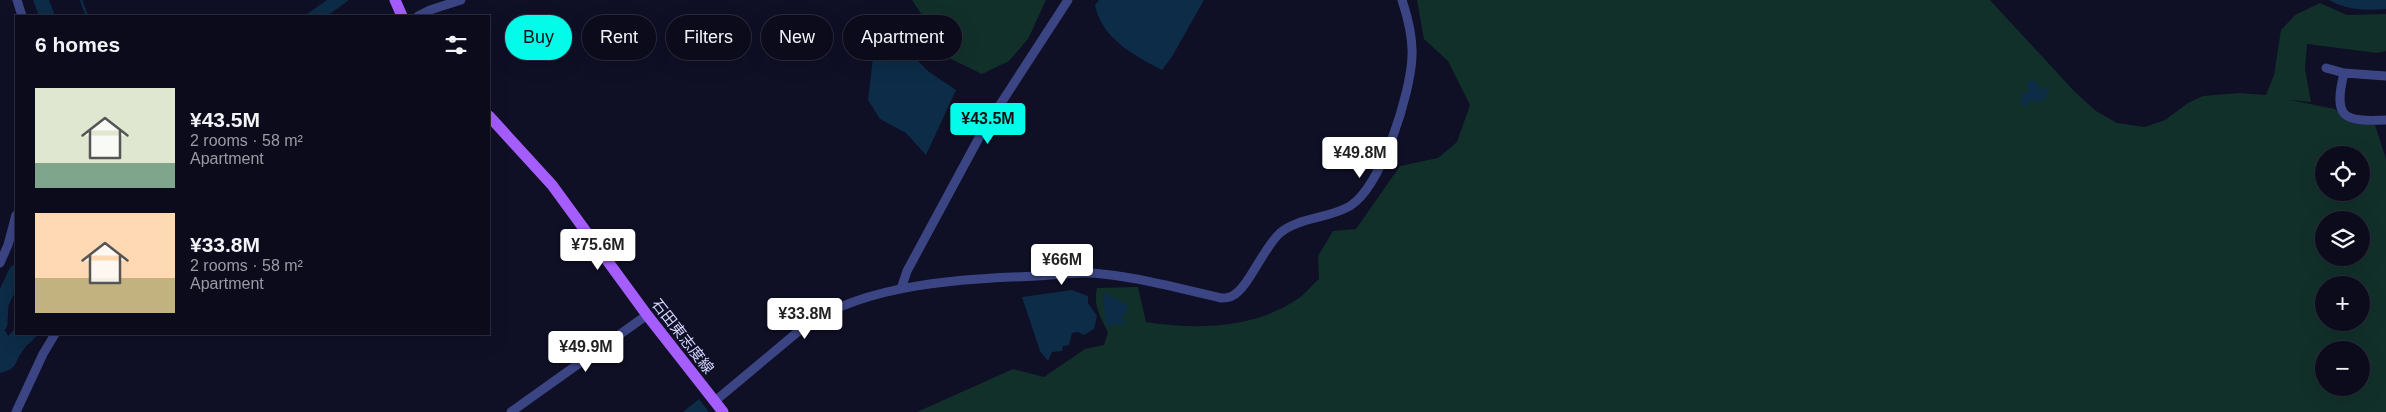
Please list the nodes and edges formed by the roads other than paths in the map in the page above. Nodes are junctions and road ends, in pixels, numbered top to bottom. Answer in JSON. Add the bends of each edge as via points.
{"nodes":[{"id":1,"x":17,"y":0,"type":"edge"},
{"id":2,"x":395,"y":0,"type":"edge"},
{"id":3,"x":461,"y":0,"type":"edge"},
{"id":4,"x":1068,"y":0,"type":"edge"},
{"id":5,"x":1402,"y":0,"type":"edge"},
{"id":6,"x":22,"y":15,"type":"edge"},
{"id":7,"x":402,"y":15,"type":"edge"},
{"id":8,"x":420,"y":15,"type":"edge"},
{"id":9,"x":2326,"y":68,"type":"dead end"},
{"id":10,"x":2344,"y":74,"type":"junction"},
{"id":11,"x":2386,"y":76,"type":"edge"},
{"id":12,"x":490,"y":117,"type":"edge"},
{"id":13,"x":2386,"y":120,"type":"edge"},
{"id":14,"x":15,"y":219,"type":"edge"},
{"id":15,"x":0,"y":264,"type":"edge"},
{"id":16,"x":901,"y":289,"type":"junction"},
{"id":17,"x":647,"y":316,"type":"junction"},
{"id":18,"x":54,"y":335,"type":"edge"},
{"id":19,"x":715,"y":401,"type":"junction"},
{"id":20,"x":16,"y":412,"type":"edge"},
{"id":21,"x":511,"y":412,"type":"edge"},
{"id":22,"x":723,"y":412,"type":"edge"}],
"edges":[{"from":1,"to":6,"type":"street"},
{"from":2,"to":7,"type":"main road"},
{"from":3,"to":8,"type":"street"},
{"from":4,"to":16,"type":"street","via":[[981,134],[907,270]]},
{"from":5,"to":16,"type":"street","via":[[1410,27],[1412,55],[1408,87],[1380,170],[1367,190],[1351,205],[1280,233],[1232,297],[1221,298],[1101,273],[1010,277]]},
{"from":9,"to":10,"type":"street"},
{"from":10,"to":11,"type":"street"},
{"from":10,"to":13,"type":"street","via":[[2338,97],[2340,108],[2346,115],[2354,120]]},
{"from":12,"to":17,"type":"main road","name":"石田東志度線","via":[[552,185]]},
{"from":14,"to":15,"type":"street"},
{"from":16,"to":19,"type":"street","via":[[822,314]]},
{"from":17,"to":19,"type":"main road","name":"石田東志度線"},
{"from":17,"to":21,"type":"street"},
{"from":18,"to":20,"type":"street"},
{"from":19,"to":22,"type":"main road","name":"石田東志度線"}]}
